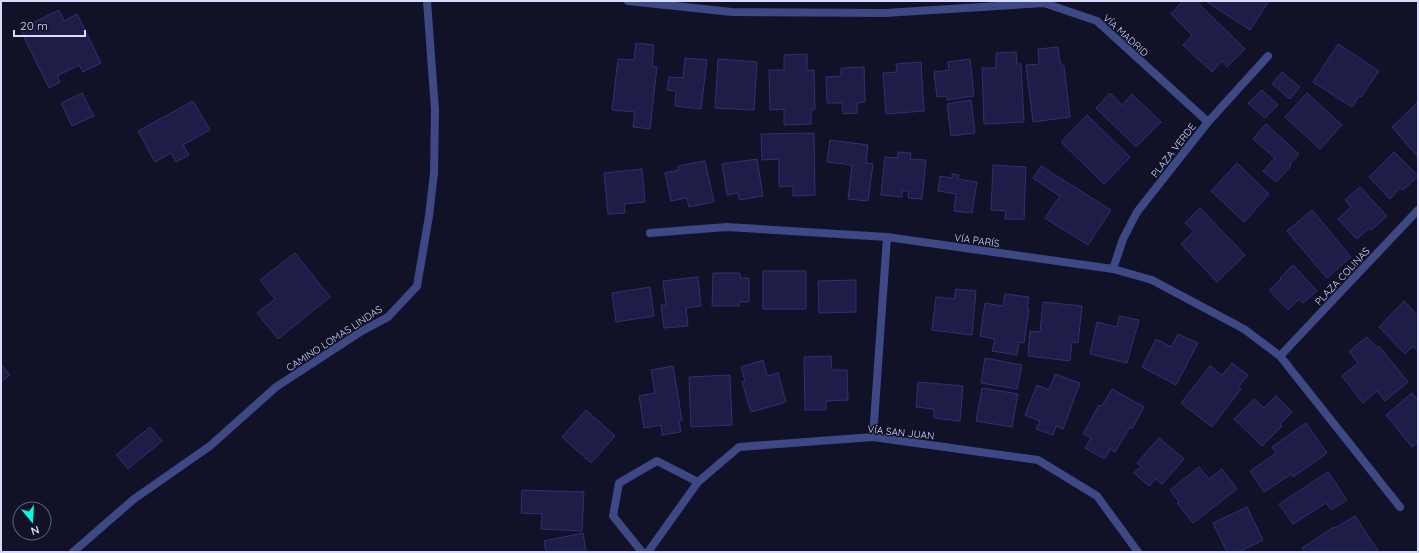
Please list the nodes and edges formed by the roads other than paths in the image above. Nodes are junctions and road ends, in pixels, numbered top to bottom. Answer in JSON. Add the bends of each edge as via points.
{"nodes":[{"id":1,"x":427,"y":1,"type":"edge"},
{"id":2,"x":628,"y":1,"type":"edge"},
{"id":3,"x":1268,"y":56,"type":"dead end"},
{"id":4,"x":1208,"y":122,"type":"junction"},
{"id":5,"x":1418,"y":210,"type":"edge"},
{"id":6,"x":650,"y":233,"type":"dead end"},
{"id":7,"x":887,"y":237,"type":"junction"},
{"id":8,"x":1113,"y":269,"type":"junction"},
{"id":9,"x":1280,"y":356,"type":"junction"},
{"id":10,"x":873,"y":438,"type":"junction"},
{"id":11,"x":698,"y":482,"type":"junction"},
{"id":12,"x":1400,"y":507,"type":"dead end"},
{"id":13,"x":73,"y":552,"type":"edge"},
{"id":14,"x":642,"y":552,"type":"edge"},
{"id":15,"x":648,"y":552,"type":"edge"},
{"id":16,"x":1138,"y":552,"type":"edge"}],
"edges":[{"from":1,"to":13,"type":"street","name":"CAMINO LOMAS LINDAS","via":[[435,110],[434,173],[430,216],[417,286],[388,317],[362,330],[276,387],[210,446],[134,499]]},
{"from":2,"to":4,"type":"street","name":"VÍA MADRID","via":[[732,12],[885,13],[1044,3],[1097,21]]},
{"from":3,"to":4,"type":"street","name":"PLAZA VERDE"},
{"from":4,"to":8,"type":"street","name":"PLAZA VERDE","via":[[1137,212],[1123,240]]},
{"from":5,"to":9,"type":"street","name":"PLAZA COLINAS"},
{"from":6,"to":7,"type":"street","name":"VÍA PARÍS","via":[[727,227]]},
{"from":7,"to":8,"type":"street","name":"VÍA PARÍS"},
{"from":7,"to":10,"type":"street"},
{"from":8,"to":9,"type":"street","name":"VÍA PARÍS","via":[[1152,280],[1244,329]]},
{"from":9,"to":12,"type":"street","name":"VÍA PARÍS"},
{"from":10,"to":11,"type":"street","name":"VÍA SAN JUAN","via":[[739,447]]},
{"from":10,"to":16,"type":"street","name":"VÍA SAN JUAN","via":[[1038,460],[1097,496]]},
{"from":11,"to":14,"type":"street","via":[[656,461],[619,483],[614,516]]},
{"from":11,"to":15,"type":"street","name":"VÍA SAN JUAN"}]}
